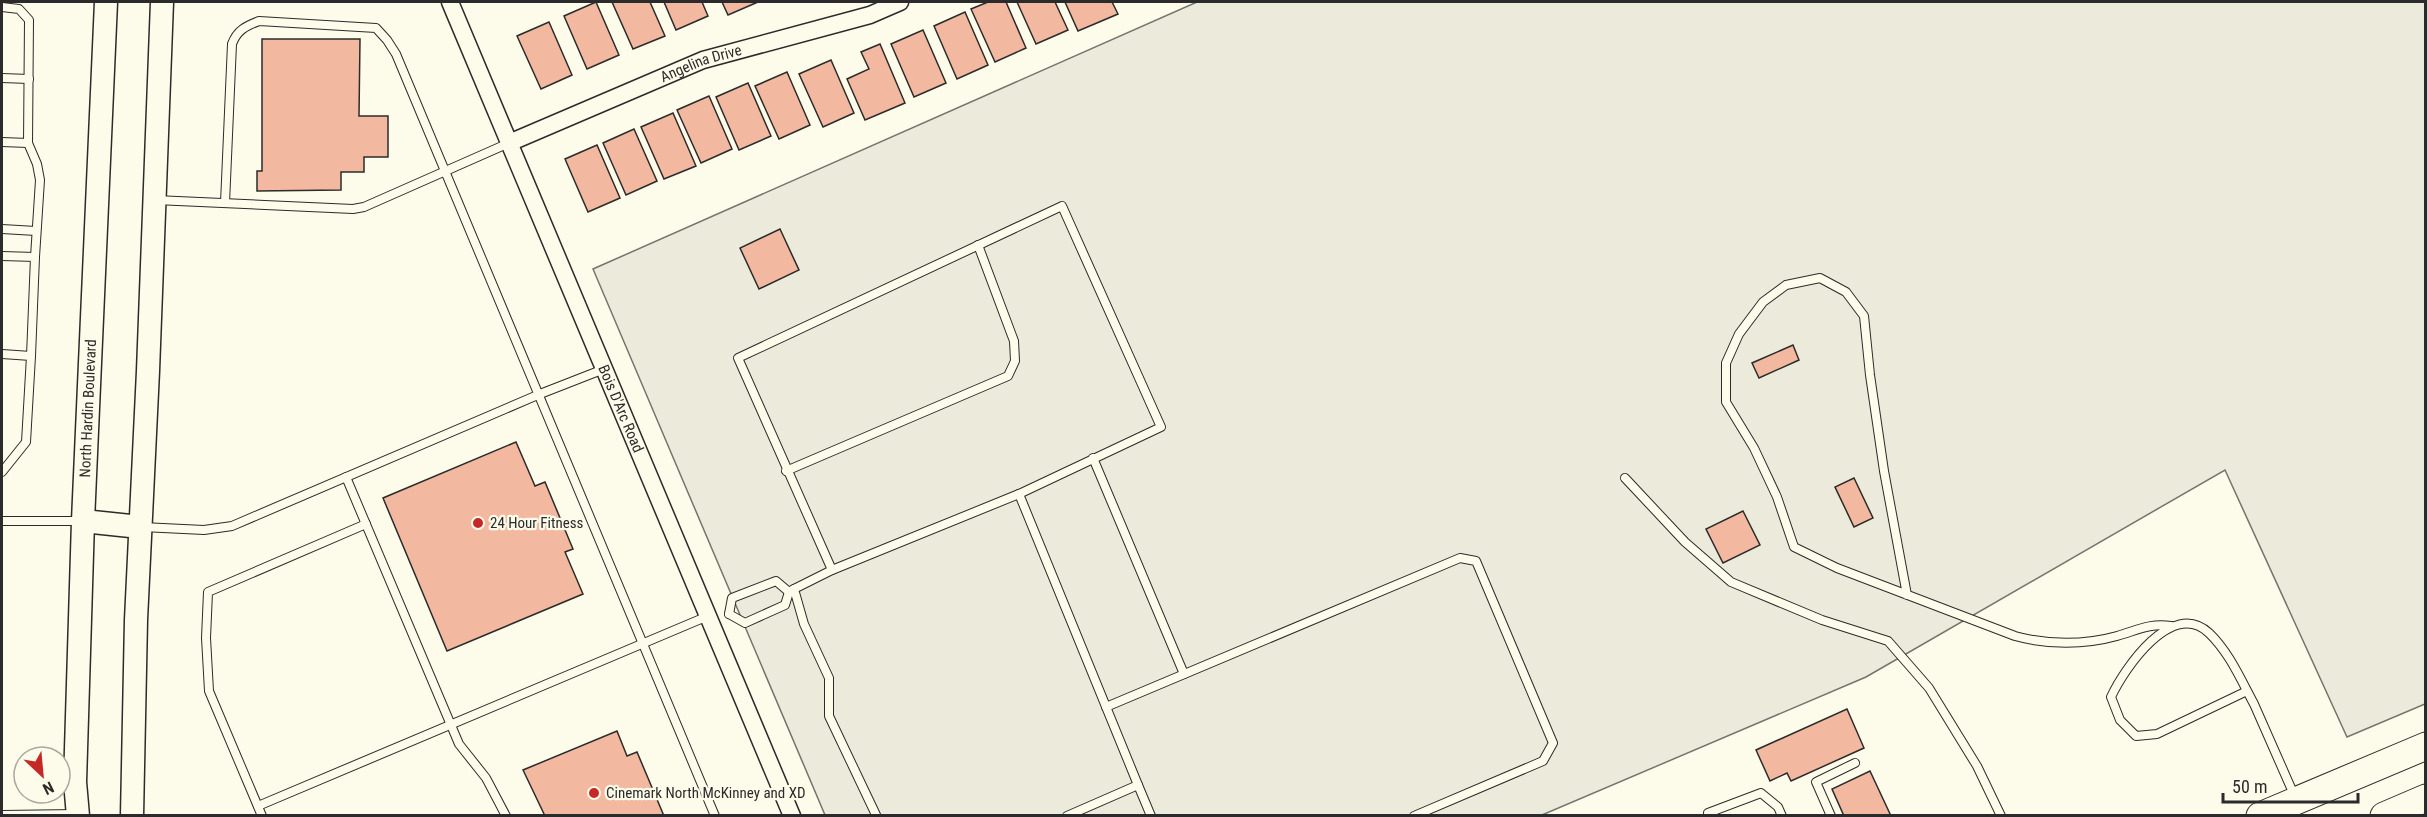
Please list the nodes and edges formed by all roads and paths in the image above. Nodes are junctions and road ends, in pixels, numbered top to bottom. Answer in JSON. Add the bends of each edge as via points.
{"nodes":[{"id":1,"x":106,"y":2,"type":"edge"},
{"id":2,"x":162,"y":2,"type":"edge"},
{"id":3,"x":450,"y":2,"type":"edge"},
{"id":4,"x":900,"y":2,"type":"edge"},
{"id":5,"x":2,"y":7,"type":"edge"},
{"id":6,"x":2,"y":78,"type":"edge"},
{"id":7,"x":29,"y":79,"type":"junction"},
{"id":8,"x":2,"y":142,"type":"edge"},
{"id":9,"x":28,"y":142,"type":"junction"},
{"id":10,"x":510,"y":143,"type":"junction"},
{"id":11,"x":446,"y":171,"type":"junction"},
{"id":12,"x":154,"y":200,"type":"junction"},
{"id":13,"x":225,"y":203,"type":"junction"},
{"id":14,"x":2,"y":229,"type":"edge"},
{"id":15,"x":36,"y":231,"type":"junction"},
{"id":16,"x":978,"y":245,"type":"junction"},
{"id":17,"x":2,"y":256,"type":"edge"},
{"id":18,"x":35,"y":257,"type":"junction"},
{"id":19,"x":2,"y":354,"type":"edge"},
{"id":20,"x":31,"y":356,"type":"junction"},
{"id":21,"x":604,"y":369,"type":"junction"},
{"id":22,"x":540,"y":394,"type":"junction"},
{"id":23,"x":1093,"y":458,"type":"junction"},
{"id":24,"x":786,"y":471,"type":"junction"},
{"id":25,"x":2,"y":472,"type":"edge"},
{"id":26,"x":346,"y":477,"type":"junction"},
{"id":27,"x":1625,"y":478,"type":"dead end"},
{"id":28,"x":1019,"y":494,"type":"junction"},
{"id":29,"x":2,"y":521,"type":"edge"},
{"id":30,"x":83,"y":521,"type":"junction"},
{"id":31,"x":366,"y":524,"type":"junction"},
{"id":32,"x":140,"y":527,"type":"junction"},
{"id":33,"x":832,"y":570,"type":"junction"},
{"id":34,"x":791,"y":590,"type":"junction"},
{"id":35,"x":1907,"y":595,"type":"junction"},
{"id":36,"x":729,"y":614,"type":"junction"},
{"id":37,"x":709,"y":619,"type":"junction"},
{"id":38,"x":2171,"y":626,"type":"junction"},
{"id":39,"x":642,"y":643,"type":"junction"},
{"id":40,"x":1184,"y":674,"type":"junction"},
{"id":41,"x":2247,"y":691,"type":"junction"},
{"id":42,"x":1106,"y":707,"type":"junction"},
{"id":43,"x":450,"y":723,"type":"junction"},
{"id":44,"x":2426,"y":746,"type":"edge"},
{"id":45,"x":1855,"y":763,"type":"dead end"},
{"id":46,"x":1138,"y":785,"type":"junction"},
{"id":47,"x":2426,"y":798,"type":"edge"},
{"id":48,"x":2296,"y":800,"type":"junction"},
{"id":49,"x":258,"y":806,"type":"junction"},
{"id":50,"x":1083,"y":812,"type":"edge"},
{"id":51,"x":2,"y":815,"type":"edge"},
{"id":52,"x":77,"y":815,"type":"edge"},
{"id":53,"x":1706,"y":815,"type":"edge"},
{"id":54,"x":132,"y":816,"type":"edge"},
{"id":55,"x":262,"y":816,"type":"edge"},
{"id":56,"x":506,"y":816,"type":"edge"},
{"id":57,"x":715,"y":816,"type":"edge"},
{"id":58,"x":792,"y":816,"type":"edge"},
{"id":59,"x":876,"y":816,"type":"edge"},
{"id":60,"x":1067,"y":816,"type":"edge"},
{"id":61,"x":1151,"y":816,"type":"edge"},
{"id":62,"x":1414,"y":816,"type":"edge"},
{"id":63,"x":1782,"y":816,"type":"edge"},
{"id":64,"x":1831,"y":816,"type":"edge"},
{"id":65,"x":2001,"y":816,"type":"edge"},
{"id":66,"x":2260,"y":816,"type":"edge"},
{"id":67,"x":2384,"y":816,"type":"edge"}],
"edges":[{"from":1,"to":30,"type":"main road","name":"North Hardin Boulevard"},
{"from":2,"to":12,"type":"main road"},
{"from":3,"to":10,"type":"street","name":"Bois D'Arc Road"},
{"from":4,"to":10,"type":"street","name":"Angelina Drive","via":[[870,15],[703,60]]},
{"from":5,"to":7,"type":"lane","via":[[19,9],[29,20]]},
{"from":6,"to":7,"type":"lane"},
{"from":7,"to":9,"type":"lane"},
{"from":8,"to":9,"type":"lane"},
{"from":9,"to":15,"type":"lane","via":[[40,180]]},
{"from":10,"to":11,"type":"lane"},
{"from":10,"to":21,"type":"street","name":"Bois D'Arc Road"},
{"from":11,"to":13,"type":"lane","via":[[353,209]]},
{"from":11,"to":13,"type":"lane","via":[[396,54],[376,28],[260,21],[236,34],[232,44]]},
{"from":11,"to":22,"type":"lane"},
{"from":12,"to":13,"type":"lane"},
{"from":12,"to":32,"type":"main road"},
{"from":14,"to":15,"type":"lane"},
{"from":15,"to":18,"type":"lane"},
{"from":16,"to":23,"type":"lane","via":[[1062,206],[1161,427]]},
{"from":16,"to":24,"type":"lane","via":[[1014,340],[1015,361],[1008,376]]},
{"from":16,"to":24,"type":"lane","via":[[738,358]]},
{"from":17,"to":18,"type":"lane"},
{"from":18,"to":20,"type":"lane"},
{"from":19,"to":20,"type":"lane"},
{"from":20,"to":25,"type":"lane","via":[[26,442]]},
{"from":21,"to":22,"type":"lane"},
{"from":21,"to":37,"type":"street","name":"Bois D'Arc Road"},
{"from":22,"to":26,"type":"lane"},
{"from":22,"to":39,"type":"lane"},
{"from":23,"to":28,"type":"lane"},
{"from":23,"to":40,"type":"lane"},
{"from":24,"to":33,"type":"lane"},
{"from":26,"to":31,"type":"lane"},
{"from":26,"to":32,"type":"lane","via":[[224,528]]},
{"from":27,"to":65,"type":"lane","via":[[1685,542],[1731,582],[1822,620],[1888,641],[1929,688],[1977,766]]},
{"from":28,"to":33,"type":"lane"},
{"from":28,"to":42,"type":"lane"},
{"from":29,"to":30,"type":"lane"},
{"from":30,"to":32,"type":"main road"},
{"from":30,"to":52,"type":"main road","name":"North Hardin Boulevard"},
{"from":31,"to":43,"type":"lane"},
{"from":31,"to":49,"type":"lane","via":[[208,592],[209,691]]},
{"from":32,"to":54,"type":"main road"},
{"from":33,"to":34,"type":"lane"},
{"from":34,"to":36,"type":"lane","via":[[785,605],[745,623]]},
{"from":34,"to":36,"type":"lane","via":[[776,580],[732,598]]},
{"from":34,"to":59,"type":"lane","via":[[829,678],[829,716]]},
{"from":35,"to":35,"type":"lane","via":[[1794,547],[1763,467],[1726,402],[1726,363],[1739,334],[1763,302],[1786,285],[1820,278],[1846,292],[1864,316],[1882,460]]},
{"from":35,"to":38,"type":"lane","via":[[2037,642],[2081,642],[2155,623]]},
{"from":36,"to":37,"type":"lane"},
{"from":37,"to":39,"type":"lane"},
{"from":37,"to":58,"type":"street","name":"Bois D'Arc Road"},
{"from":38,"to":41,"type":"lane","via":[[2193,624],[2208,632]]},
{"from":38,"to":41,"type":"lane","via":[[2153,638],[2120,679],[2111,697],[2120,720],[2136,736],[2157,734]]},
{"from":39,"to":43,"type":"lane"},
{"from":39,"to":57,"type":"lane"},
{"from":40,"to":42,"type":"lane"},
{"from":40,"to":62,"type":"lane","via":[[1460,558],[1476,561],[1553,743],[1543,761]]},
{"from":41,"to":48,"type":"lane"},
{"from":42,"to":46,"type":"lane"},
{"from":43,"to":49,"type":"lane"},
{"from":43,"to":56,"type":"lane","via":[[459,744],[486,778]]},
{"from":44,"to":48,"type":"highway"},
{"from":45,"to":64,"type":"lane","via":[[1816,782]]},
{"from":46,"to":50,"type":"lane"},
{"from":46,"to":61,"type":"lane"},
{"from":47,"to":67,"type":"highway"},
{"from":48,"to":66,"type":"highway"},
{"from":49,"to":55,"type":"lane"},
{"from":50,"to":60,"type":"lane"},
{"from":51,"to":52,"type":"lane"},
{"from":53,"to":63,"type":"lane","via":[[1761,793],[1778,807]]}]}
